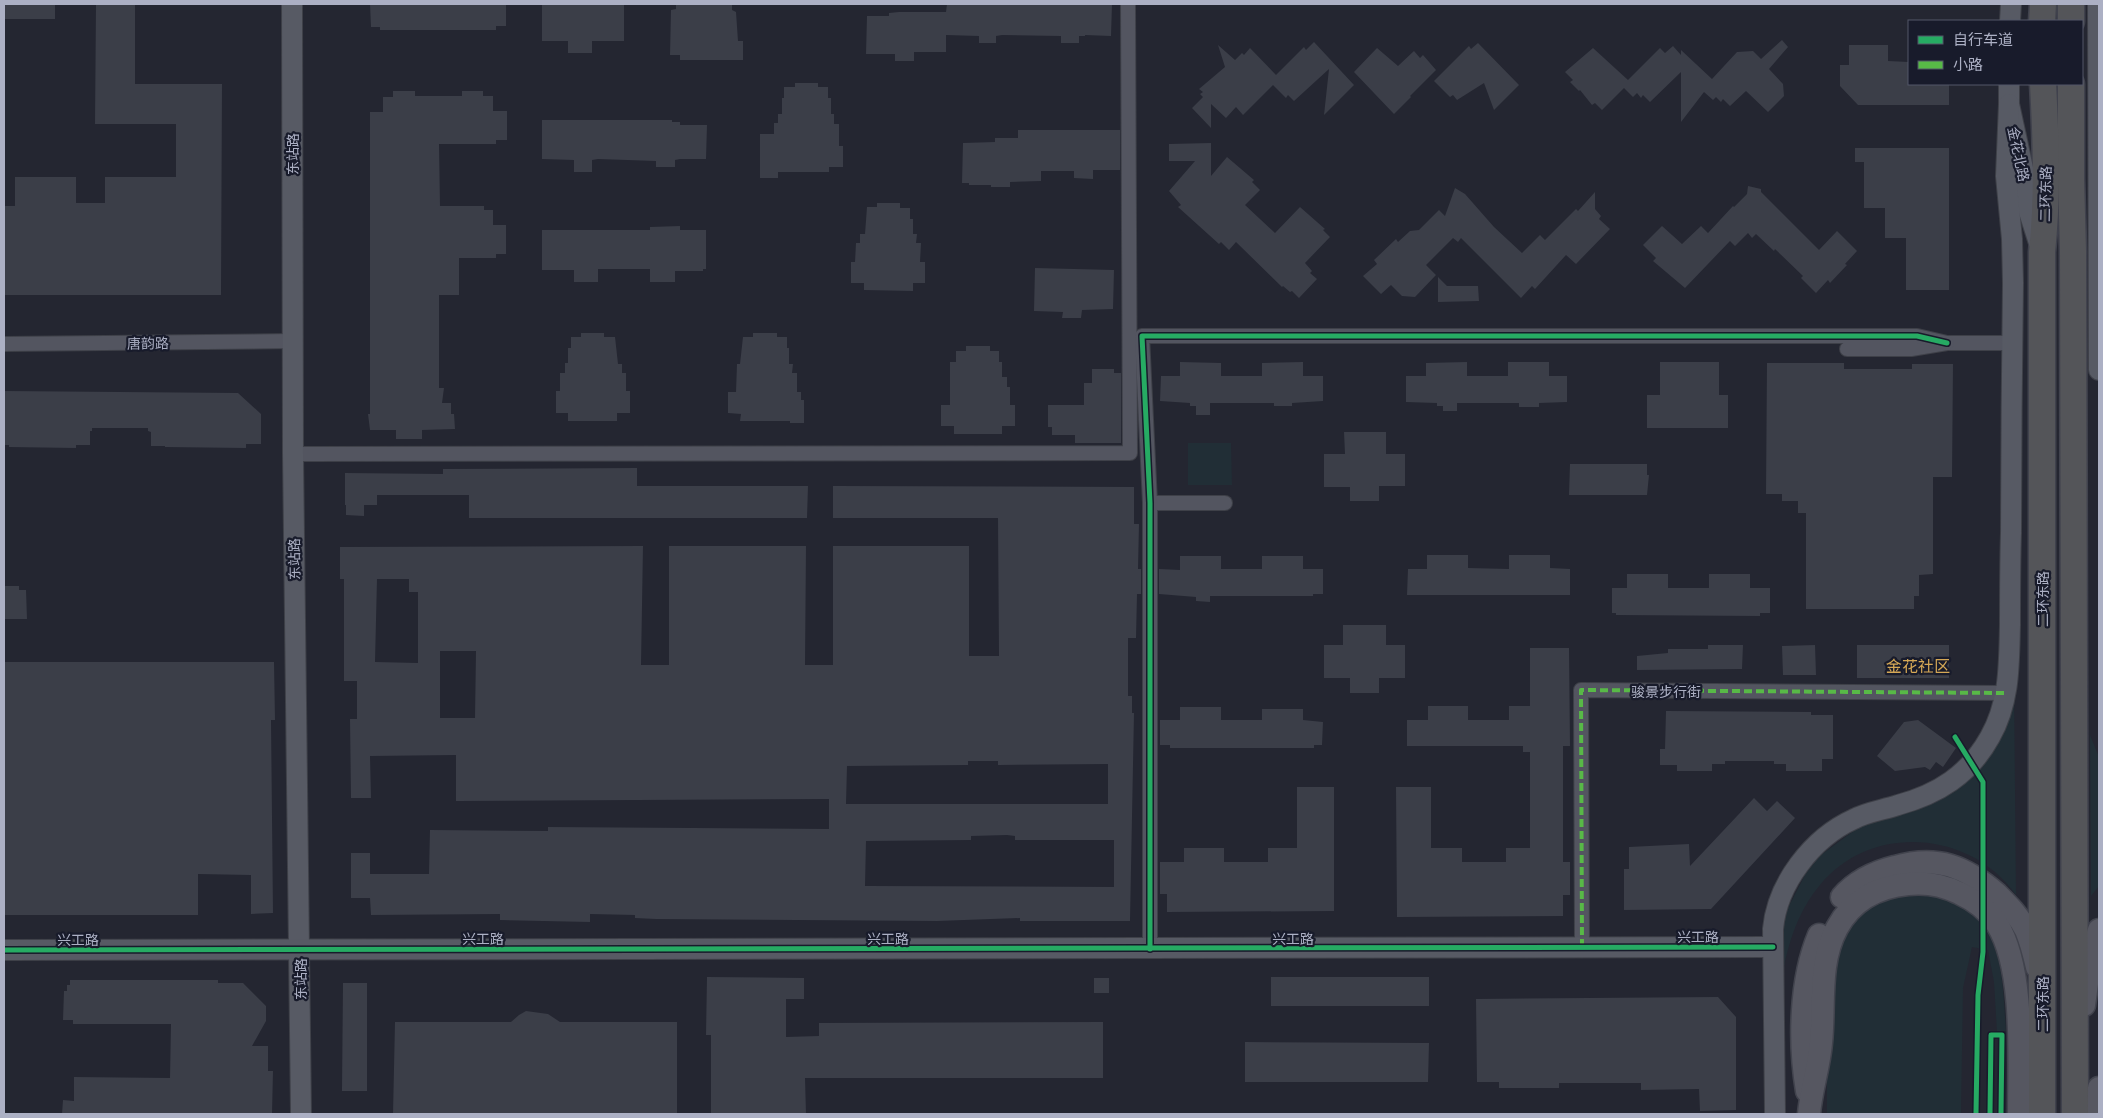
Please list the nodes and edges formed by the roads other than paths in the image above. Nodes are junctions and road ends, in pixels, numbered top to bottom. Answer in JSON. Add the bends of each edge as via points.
{"nodes":[{"id":1,"x":292,"y":4,"type":"edge"},
{"id":2,"x":1128,"y":4,"type":"edge"},
{"id":3,"x":2011,"y":4,"type":"edge"},
{"id":4,"x":2042,"y":4,"type":"edge"},
{"id":5,"x":2071,"y":4,"type":"edge"},
{"id":6,"x":2098,"y":4,"type":"edge"},
{"id":7,"x":2010,"y":20,"type":"edge"},
{"id":8,"x":2042,"y":20,"type":"edge"},
{"id":9,"x":2071,"y":20,"type":"edge"},
{"id":10,"x":2098,"y":64,"type":"junction"},
{"id":11,"x":2009,"y":85,"type":"edge"},
{"id":12,"x":2043,"y":85,"type":"edge"},
{"id":13,"x":2071,"y":85,"type":"edge"},
{"id":14,"x":2009,"y":104,"type":"junction"},
{"id":15,"x":2073,"y":251,"type":"junction"},
{"id":16,"x":2042,"y":252,"type":"junction"},
{"id":17,"x":293,"y":341,"type":"junction"},
{"id":18,"x":1947,"y":343,"type":"junction"},
{"id":19,"x":2012,"y":343,"type":"junction"},
{"id":20,"x":4,"y":344,"type":"edge"},
{"id":21,"x":1847,"y":349,"type":"dead end"},
{"id":22,"x":2099,"y":370,"type":"edge"},
{"id":23,"x":293,"y":454,"type":"junction"},
{"id":24,"x":1225,"y":502,"type":"dead end"},
{"id":25,"x":1150,"y":503,"type":"junction"},
{"id":26,"x":2006,"y":694,"type":"junction"},
{"id":27,"x":2099,"y":930,"type":"edge"},
{"id":28,"x":1582,"y":947,"type":"junction"},
{"id":29,"x":1773,"y":947,"type":"junction"},
{"id":30,"x":1150,"y":949,"type":"junction"},
{"id":31,"x":4,"y":950,"type":"edge"},
{"id":32,"x":300,"y":950,"type":"junction"},
{"id":33,"x":2042,"y":996,"type":"junction"},
{"id":34,"x":2075,"y":1073,"type":"junction"},
{"id":35,"x":2099,"y":1088,"type":"edge"},
{"id":36,"x":301,"y":1114,"type":"edge"},
{"id":37,"x":1775,"y":1114,"type":"edge"},
{"id":38,"x":1809,"y":1114,"type":"edge"},
{"id":39,"x":2019,"y":1114,"type":"edge"},
{"id":40,"x":2042,"y":1114,"type":"edge"},
{"id":41,"x":2075,"y":1114,"type":"edge"},
{"id":42,"x":2098,"y":1114,"type":"edge"}],
"edges":[{"from":1,"to":17,"type":"street","name":"东站路"},
{"from":2,"to":23,"type":"street","via":[[1130,453]]},
{"from":3,"to":7,"type":"street"},
{"from":4,"to":8,"type":"highway"},
{"from":5,"to":9,"type":"highway"},
{"from":6,"to":10,"type":"street"},
{"from":10,"to":15,"type":"street"},
{"from":10,"to":22,"type":"street"},
{"from":11,"to":14,"type":"street","name":"金花北路"},
{"from":12,"to":16,"type":"highway","name":"二环东路","via":[[2046,212]]},
{"from":13,"to":15,"type":"highway","name":"二环东路"},
{"from":14,"to":16,"type":"street","name":"金花北路","via":[[2029,212]]},
{"from":14,"to":19,"type":"street","via":[[2005,160],[2013,262]]},
{"from":15,"to":34,"type":"highway","name":"二环东路"},
{"from":16,"to":33,"type":"highway","name":"二环东路"},
{"from":17,"to":20,"type":"street","name":"唐韵路"},
{"from":17,"to":23,"type":"street","name":"东站路"},
{"from":18,"to":19,"type":"street"},
{"from":18,"to":21,"type":"street","via":[[1911,349]]},
{"from":18,"to":25,"type":"street","via":[[1917,336],[1142,336]]},
{"from":19,"to":26,"type":"street","via":[[2010,607]]},
{"from":23,"to":32,"type":"street","name":"东站路"},
{"from":24,"to":25,"type":"street"},
{"from":25,"to":30,"type":"street"},
{"from":26,"to":28,"type":"street","name":"骏景步行街","via":[[1581,690]]},
{"from":26,"to":29,"type":"street","via":[[1991,736],[1978,757],[1958,778],[1915,800],[1852,819],[1810,853],[1781,897],[1774,921]]},
{"from":27,"to":34,"type":"main road","via":[[2090,962]]},
{"from":28,"to":29,"type":"street","name":"兴工路"},
{"from":28,"to":30,"type":"street","name":"兴工路"},
{"from":29,"to":37,"type":"street"},
{"from":30,"to":32,"type":"street","name":"兴工路"},
{"from":31,"to":32,"type":"street","name":"兴工路"},
{"from":32,"to":36,"type":"street","name":"东站路"},
{"from":33,"to":38,"type":"main road","via":[[2025,928],[2007,904],[1973,875],[1952,866],[1928,863],[1902,865],[1876,873],[1853,887],[1836,903],[1812,955],[1803,1027]]},
{"from":33,"to":40,"type":"highway","name":"二环东路"},
{"from":34,"to":41,"type":"highway","name":"二环东路"},
{"from":35,"to":42,"type":"main road"},
{"from":38,"to":39,"type":"main road","via":[[1821,1050],[1827,954],[1837,928],[1845,915],[1865,896],[1891,886],[1921,882],[1951,889],[1973,900],[1990,914],[2002,933],[2012,961],[2017,1010]]}]}
